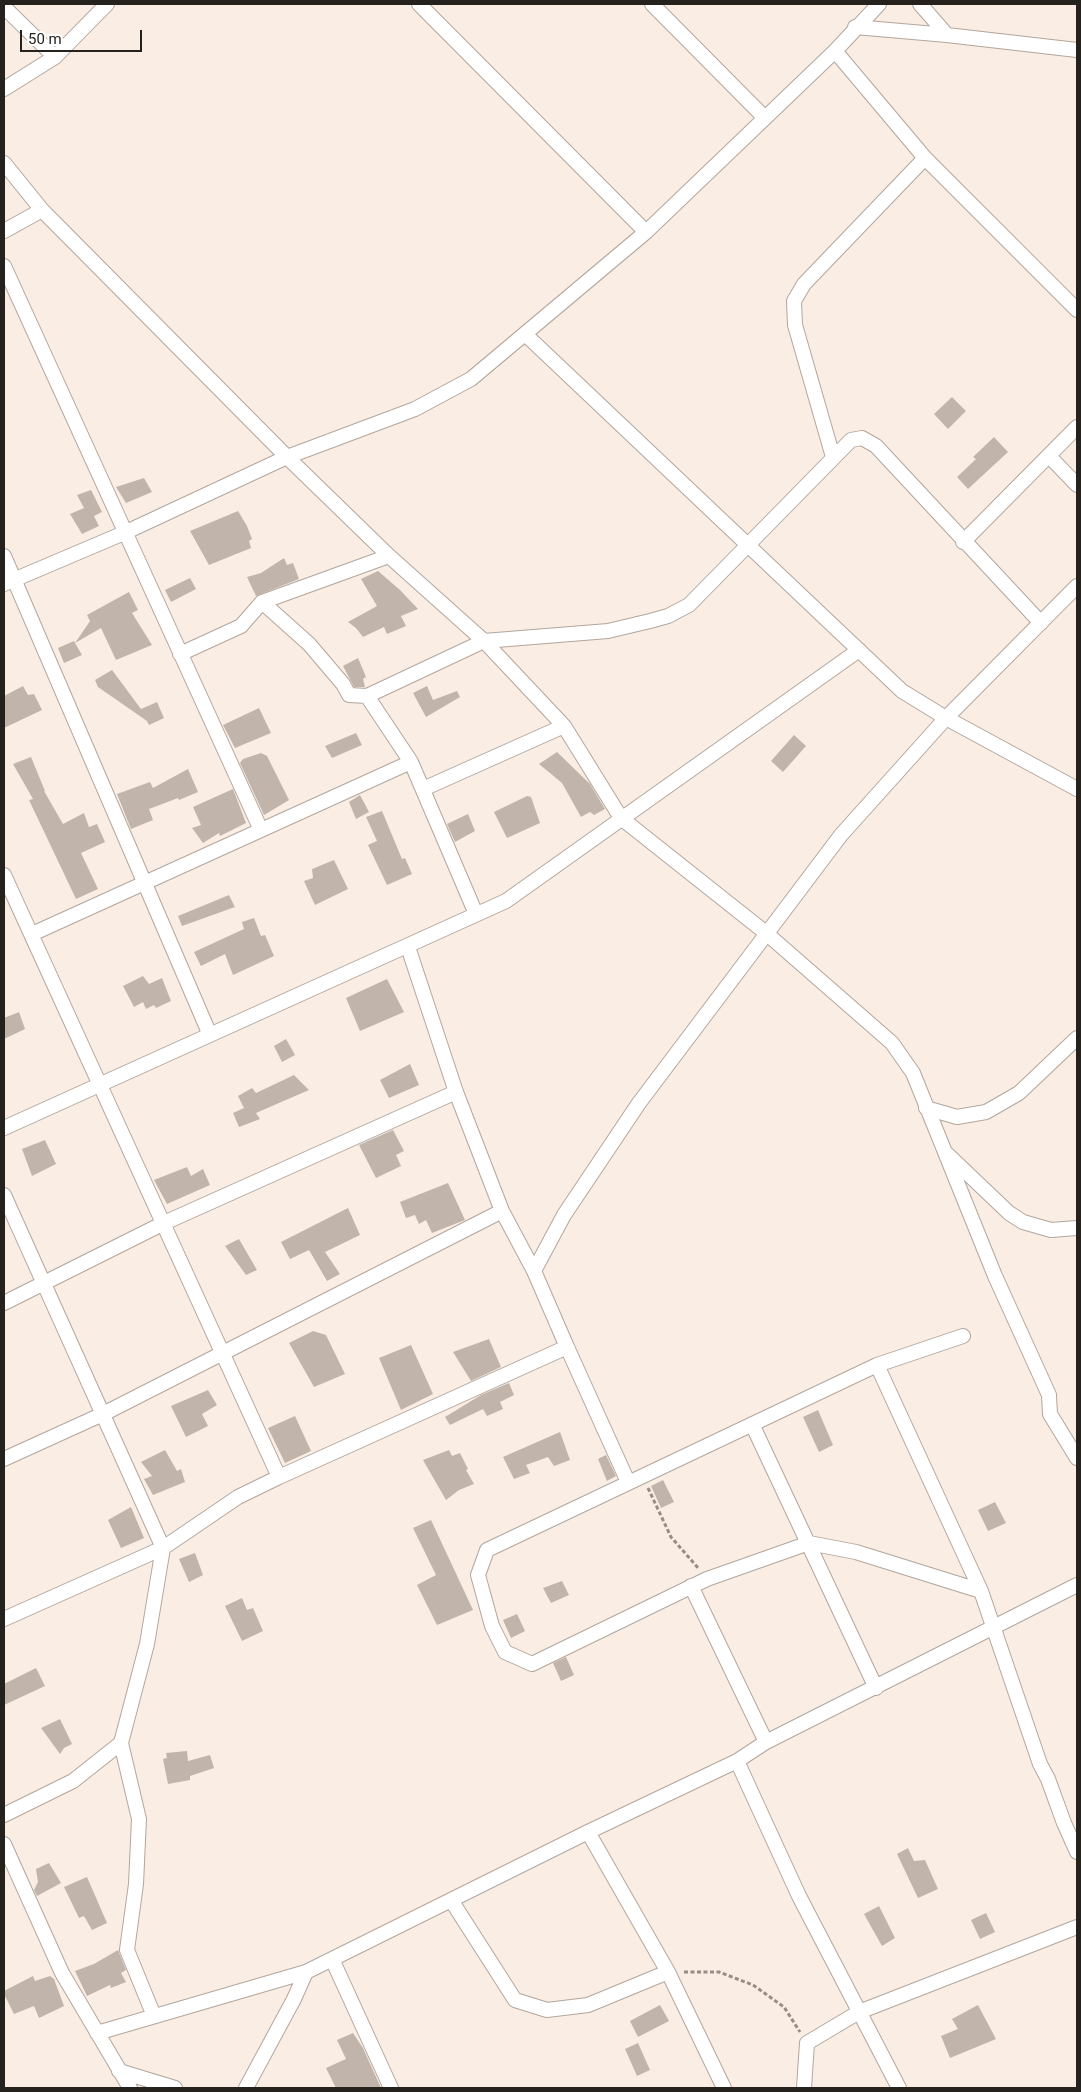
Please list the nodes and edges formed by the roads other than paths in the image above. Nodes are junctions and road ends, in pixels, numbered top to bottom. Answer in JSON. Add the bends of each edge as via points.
{"nodes":[{"id":1,"x":107,"y":4,"type":"edge"},
{"id":2,"x":419,"y":4,"type":"edge"},
{"id":3,"x":652,"y":4,"type":"edge"},
{"id":4,"x":878,"y":4,"type":"edge"},
{"id":5,"x":920,"y":4,"type":"edge"},
{"id":6,"x":4,"y":7,"type":"edge"},
{"id":7,"x":855,"y":27,"type":"junction"},
{"id":8,"x":947,"y":35,"type":"junction"},
{"id":9,"x":1077,"y":50,"type":"edge"},
{"id":10,"x":835,"y":51,"type":"junction"},
{"id":11,"x":55,"y":57,"type":"junction"},
{"id":12,"x":4,"y":89,"type":"edge"},
{"id":13,"x":764,"y":117,"type":"junction"},
{"id":14,"x":925,"y":158,"type":"junction"},
{"id":15,"x":4,"y":163,"type":"edge"},
{"id":16,"x":42,"y":210,"type":"junction"},
{"id":17,"x":4,"y":231,"type":"edge"},
{"id":18,"x":646,"y":232,"type":"junction"},
{"id":19,"x":4,"y":266,"type":"edge"},
{"id":20,"x":1077,"y":310,"type":"edge"},
{"id":21,"x":526,"y":335,"type":"junction"},
{"id":22,"x":1077,"y":427,"type":"edge"},
{"id":23,"x":1049,"y":456,"type":"junction"},
{"id":24,"x":286,"y":457,"type":"junction"},
{"id":25,"x":833,"y":457,"type":"junction"},
{"id":26,"x":1077,"y":485,"type":"edge"},
{"id":27,"x":124,"y":533,"type":"junction"},
{"id":28,"x":963,"y":542,"type":"junction"},
{"id":29,"x":746,"y":545,"type":"junction"},
{"id":30,"x":4,"y":556,"type":"edge"},
{"id":31,"x":389,"y":556,"type":"junction"},
{"id":32,"x":9,"y":582,"type":"edge"},
{"id":33,"x":1077,"y":586,"type":"edge"},
{"id":34,"x":262,"y":602,"type":"junction"},
{"id":35,"x":1041,"y":623,"type":"junction"},
{"id":36,"x":484,"y":641,"type":"junction"},
{"id":37,"x":859,"y":650,"type":"junction"},
{"id":38,"x":180,"y":654,"type":"junction"},
{"id":39,"x":367,"y":696,"type":"junction"},
{"id":40,"x":946,"y":718,"type":"junction"},
{"id":41,"x":564,"y":726,"type":"junction"},
{"id":42,"x":411,"y":762,"type":"junction"},
{"id":43,"x":423,"y":789,"type":"junction"},
{"id":44,"x":1077,"y":790,"type":"edge"},
{"id":45,"x":622,"y":818,"type":"junction"},
{"id":46,"x":261,"y":830,"type":"junction"},
{"id":47,"x":4,"y":875,"type":"edge"},
{"id":48,"x":145,"y":883,"type":"junction"},
{"id":49,"x":476,"y":914,"type":"junction"},
{"id":50,"x":32,"y":934,"type":"junction"},
{"id":51,"x":766,"y":934,"type":"junction"},
{"id":52,"x":408,"y":948,"type":"junction"},
{"id":53,"x":210,"y":1035,"type":"junction"},
{"id":54,"x":1077,"y":1038,"type":"edge"},
{"id":55,"x":100,"y":1084,"type":"junction"},
{"id":56,"x":456,"y":1092,"type":"junction"},
{"id":57,"x":926,"y":1108,"type":"junction"},
{"id":58,"x":4,"y":1128,"type":"edge"},
{"id":59,"x":941,"y":1148,"type":"junction"},
{"id":60,"x":4,"y":1194,"type":"edge"},
{"id":61,"x":502,"y":1211,"type":"junction"},
{"id":62,"x":164,"y":1223,"type":"junction"},
{"id":63,"x":1077,"y":1228,"type":"edge"},
{"id":64,"x":534,"y":1271,"type":"junction"},
{"id":65,"x":43,"y":1284,"type":"junction"},
{"id":66,"x":4,"y":1303,"type":"edge"},
{"id":67,"x":962,"y":1336,"type":"dead end"},
{"id":68,"x":567,"y":1348,"type":"junction"},
{"id":69,"x":223,"y":1354,"type":"junction"},
{"id":70,"x":877,"y":1365,"type":"junction"},
{"id":71,"x":103,"y":1414,"type":"junction"},
{"id":72,"x":752,"y":1424,"type":"junction"},
{"id":73,"x":4,"y":1458,"type":"edge"},
{"id":74,"x":1077,"y":1458,"type":"edge"},
{"id":75,"x":279,"y":1478,"type":"junction"},
{"id":76,"x":634,"y":1479,"type":"junction"},
{"id":77,"x":809,"y":1543,"type":"junction"},
{"id":78,"x":163,"y":1548,"type":"junction"},
{"id":79,"x":1077,"y":1585,"type":"edge"},
{"id":80,"x":691,"y":1586,"type":"junction"},
{"id":81,"x":981,"y":1591,"type":"junction"},
{"id":82,"x":4,"y":1619,"type":"edge"},
{"id":83,"x":994,"y":1629,"type":"junction"},
{"id":84,"x":876,"y":1688,"type":"junction"},
{"id":85,"x":766,"y":1742,"type":"junction"},
{"id":86,"x":121,"y":1743,"type":"junction"},
{"id":87,"x":737,"y":1761,"type":"junction"},
{"id":88,"x":4,"y":1815,"type":"edge"},
{"id":89,"x":588,"y":1832,"type":"junction"},
{"id":90,"x":4,"y":1844,"type":"edge"},
{"id":91,"x":1077,"y":1852,"type":"edge"},
{"id":92,"x":451,"y":1900,"type":"junction"},
{"id":93,"x":1077,"y":1926,"type":"edge"},
{"id":94,"x":332,"y":1959,"type":"junction"},
{"id":95,"x":306,"y":1972,"type":"junction"},
{"id":96,"x":668,"y":1972,"type":"junction"},
{"id":97,"x":859,"y":2012,"type":"junction"},
{"id":98,"x":154,"y":2016,"type":"junction"},
{"id":99,"x":97,"y":2033,"type":"junction"},
{"id":100,"x":119,"y":2071,"type":"junction"},
{"id":101,"x":130,"y":2088,"type":"edge"},
{"id":102,"x":175,"y":2088,"type":"edge"},
{"id":103,"x":246,"y":2088,"type":"edge"},
{"id":104,"x":391,"y":2088,"type":"edge"},
{"id":105,"x":724,"y":2088,"type":"edge"},
{"id":106,"x":804,"y":2088,"type":"edge"},
{"id":107,"x":898,"y":2088,"type":"edge"}],
"edges":[{"from":1,"to":11,"type":"street"},
{"from":2,"to":18,"type":"street"},
{"from":3,"to":13,"type":"street"},
{"from":4,"to":7,"type":"street"},
{"from":5,"to":8,"type":"street"},
{"from":6,"to":11,"type":"street"},
{"from":7,"to":8,"type":"street"},
{"from":7,"to":10,"type":"street"},
{"from":8,"to":9,"type":"street"},
{"from":10,"to":13,"type":"street"},
{"from":10,"to":14,"type":"street"},
{"from":11,"to":12,"type":"street"},
{"from":13,"to":18,"type":"street"},
{"from":14,"to":20,"type":"street"},
{"from":14,"to":25,"type":"street","via":[[804,284],[794,301],[795,324]]},
{"from":15,"to":16,"type":"street"},
{"from":16,"to":17,"type":"street"},
{"from":16,"to":24,"type":"street"},
{"from":18,"to":21,"type":"street"},
{"from":19,"to":27,"type":"street"},
{"from":21,"to":24,"type":"street","via":[[471,379],[415,409]]},
{"from":21,"to":29,"type":"street"},
{"from":22,"to":23,"type":"street"},
{"from":23,"to":26,"type":"street"},
{"from":23,"to":28,"type":"street"},
{"from":24,"to":27,"type":"street"},
{"from":24,"to":31,"type":"street"},
{"from":25,"to":28,"type":"street","via":[[851,440],[862,438],[876,446]]},
{"from":25,"to":29,"type":"street"},
{"from":27,"to":32,"type":"street"},
{"from":27,"to":38,"type":"street"},
{"from":28,"to":35,"type":"street"},
{"from":29,"to":36,"type":"street","via":[[689,605],[668,616],[608,630]]},
{"from":29,"to":37,"type":"street"},
{"from":30,"to":32,"type":"street"},
{"from":31,"to":34,"type":"street"},
{"from":31,"to":36,"type":"street"},
{"from":32,"to":48,"type":"street"},
{"from":33,"to":35,"type":"street"},
{"from":34,"to":38,"type":"street","via":[[241,626]]},
{"from":34,"to":39,"type":"street","via":[[309,644],[344,684],[349,695]]},
{"from":35,"to":40,"type":"street"},
{"from":36,"to":39,"type":"street"},
{"from":36,"to":41,"type":"street"},
{"from":37,"to":40,"type":"street","via":[[902,691]]},
{"from":37,"to":45,"type":"street"},
{"from":38,"to":46,"type":"street"},
{"from":39,"to":42,"type":"street"},
{"from":40,"to":44,"type":"street"},
{"from":40,"to":51,"type":"street","via":[[835,841]]},
{"from":41,"to":43,"type":"street"},
{"from":41,"to":45,"type":"street"},
{"from":42,"to":43,"type":"street"},
{"from":42,"to":46,"type":"street"},
{"from":43,"to":49,"type":"street"},
{"from":45,"to":49,"type":"street","via":[[519,894]]},
{"from":45,"to":51,"type":"street"},
{"from":46,"to":48,"type":"street"},
{"from":47,"to":50,"type":"street"},
{"from":48,"to":50,"type":"street"},
{"from":48,"to":53,"type":"street"},
{"from":49,"to":52,"type":"street"},
{"from":50,"to":55,"type":"street"},
{"from":51,"to":57,"type":"street","via":[[892,1043],[913,1073]]},
{"from":51,"to":64,"type":"street","via":[[639,1103],[564,1215]]},
{"from":52,"to":53,"type":"street"},
{"from":52,"to":56,"type":"street"},
{"from":53,"to":55,"type":"street"},
{"from":54,"to":57,"type":"street","via":[[1019,1093],[986,1112],[957,1117]]},
{"from":55,"to":58,"type":"street"},
{"from":55,"to":62,"type":"street"},
{"from":56,"to":61,"type":"street"},
{"from":56,"to":62,"type":"street"},
{"from":57,"to":59,"type":"street"},
{"from":59,"to":63,"type":"street","via":[[1009,1213],[1023,1222],[1050,1230]]},
{"from":59,"to":74,"type":"street","via":[[1049,1395],[1050,1414]]},
{"from":60,"to":65,"type":"street"},
{"from":61,"to":64,"type":"street"},
{"from":61,"to":69,"type":"street"},
{"from":62,"to":65,"type":"street"},
{"from":62,"to":69,"type":"street"},
{"from":64,"to":68,"type":"street"},
{"from":65,"to":66,"type":"street"},
{"from":65,"to":71,"type":"street"},
{"from":67,"to":70,"type":"street"},
{"from":68,"to":75,"type":"street"},
{"from":68,"to":76,"type":"street"},
{"from":69,"to":71,"type":"street"},
{"from":69,"to":75,"type":"street"},
{"from":70,"to":72,"type":"street"},
{"from":70,"to":81,"type":"street"},
{"from":71,"to":73,"type":"street"},
{"from":71,"to":78,"type":"street"},
{"from":72,"to":76,"type":"street"},
{"from":72,"to":77,"type":"street"},
{"from":75,"to":78,"type":"street","via":[[238,1497]]},
{"from":76,"to":80,"type":"street","via":[[487,1550],[478,1575],[492,1626],[505,1652],[532,1664]]},
{"from":77,"to":80,"type":"street"},
{"from":77,"to":81,"type":"street","via":[[856,1552]]},
{"from":77,"to":84,"type":"street"},
{"from":78,"to":82,"type":"street"},
{"from":78,"to":86,"type":"street","via":[[146,1644]]},
{"from":79,"to":83,"type":"street"},
{"from":80,"to":85,"type":"street"},
{"from":81,"to":83,"type":"street"},
{"from":83,"to":84,"type":"street"},
{"from":83,"to":91,"type":"street","via":[[1040,1764]]},
{"from":84,"to":85,"type":"street"},
{"from":85,"to":87,"type":"street"},
{"from":86,"to":88,"type":"street","via":[[73,1781]]},
{"from":86,"to":98,"type":"street","via":[[139,1819],[128,1950]]},
{"from":87,"to":89,"type":"street"},
{"from":87,"to":97,"type":"street","via":[[799,1896]]},
{"from":89,"to":92,"type":"street"},
{"from":89,"to":96,"type":"street"},
{"from":90,"to":99,"type":"street","via":[[62,1973]]},
{"from":92,"to":94,"type":"street"},
{"from":92,"to":96,"type":"street","via":[[515,2000],[547,2010],[588,2005]]},
{"from":93,"to":97,"type":"street"},
{"from":94,"to":95,"type":"street"},
{"from":94,"to":104,"type":"street"},
{"from":95,"to":98,"type":"street"},
{"from":95,"to":103,"type":"street"},
{"from":96,"to":105,"type":"street"},
{"from":97,"to":106,"type":"street","via":[[807,2043]]},
{"from":97,"to":107,"type":"street"},
{"from":98,"to":99,"type":"street"},
{"from":99,"to":100,"type":"street"},
{"from":100,"to":101,"type":"street"},
{"from":100,"to":102,"type":"street"}]}
